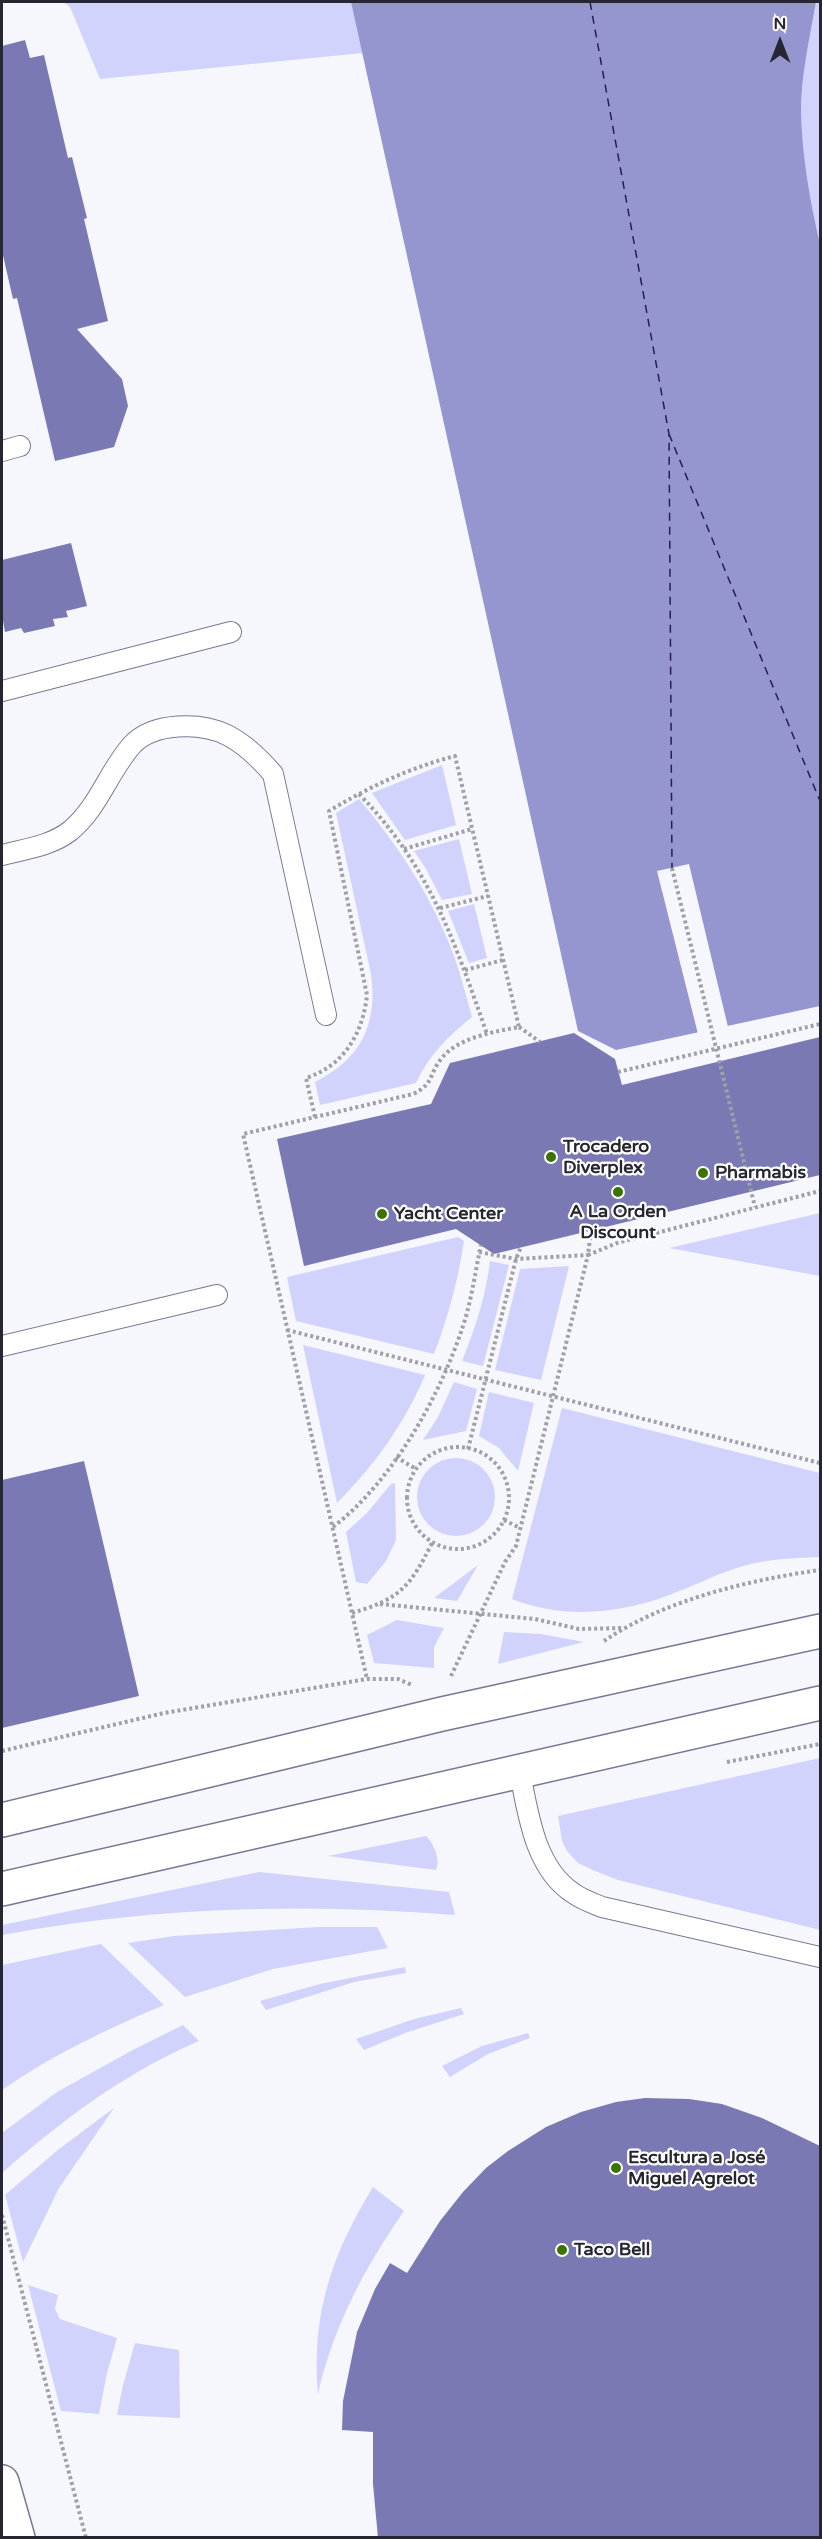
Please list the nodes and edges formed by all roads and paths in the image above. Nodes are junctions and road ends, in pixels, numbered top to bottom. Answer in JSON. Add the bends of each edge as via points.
{"nodes":[{"id":1,"x":231,"y":632,"type":"dead end"},
{"id":2,"x":2,"y":691,"type":"edge"},
{"id":3,"x":360,"y":794,"type":"junction"},
{"id":4,"x":472,"y":829,"type":"junction"},
{"id":5,"x":404,"y":849,"type":"junction"},
{"id":6,"x":2,"y":855,"type":"edge"},
{"id":7,"x":672,"y":868,"type":"dead end"},
{"id":8,"x":488,"y":896,"type":"junction"},
{"id":9,"x":440,"y":908,"type":"junction"},
{"id":10,"x":503,"y":960,"type":"junction"},
{"id":11,"x":465,"y":970,"type":"junction"},
{"id":12,"x":326,"y":1015,"type":"dead end"},
{"id":13,"x":820,"y":1024,"type":"edge"},
{"id":14,"x":519,"y":1027,"type":"junction"},
{"id":15,"x":487,"y":1034,"type":"junction"},
{"id":16,"x":540,"y":1042,"type":"dead end"},
{"id":17,"x":716,"y":1048,"type":"junction"},
{"id":18,"x":618,"y":1072,"type":"dead end"},
{"id":19,"x":315,"y":1118,"type":"junction"},
{"id":20,"x":820,"y":1191,"type":"edge"},
{"id":21,"x":756,"y":1208,"type":"junction"},
{"id":22,"x":591,"y":1231,"type":"dead end"},
{"id":23,"x":481,"y":1245,"type":"dead end"},
{"id":24,"x":521,"y":1247,"type":"dead end"},
{"id":25,"x":479,"y":1252,"type":"junction"},
{"id":26,"x":588,"y":1255,"type":"junction"},
{"id":27,"x":516,"y":1259,"type":"junction"},
{"id":28,"x":217,"y":1295,"type":"dead end"},
{"id":29,"x":287,"y":1330,"type":"junction"},
{"id":30,"x":2,"y":1346,"type":"edge"},
{"id":31,"x":445,"y":1369,"type":"junction"},
{"id":32,"x":487,"y":1379,"type":"junction"},
{"id":33,"x":553,"y":1396,"type":"junction"},
{"id":34,"x":468,"y":1449,"type":"junction"},
{"id":35,"x":396,"y":1457,"type":"junction"},
{"id":36,"x":820,"y":1463,"type":"edge"},
{"id":37,"x":416,"y":1469,"type":"junction"},
{"id":38,"x":504,"y":1520,"type":"junction"},
{"id":39,"x":333,"y":1527,"type":"junction"},
{"id":40,"x":520,"y":1528,"type":"junction"},
{"id":41,"x":432,"y":1543,"type":"junction"},
{"id":42,"x":380,"y":1604,"type":"junction"},
{"id":43,"x":352,"y":1612,"type":"junction"},
{"id":44,"x":481,"y":1615,"type":"junction"},
{"id":45,"x":623,"y":1628,"type":"dead end"},
{"id":46,"x":820,"y":1631,"type":"edge"},
{"id":47,"x":367,"y":1679,"type":"junction"},
{"id":48,"x":419,"y":1688,"type":"dead end"},
{"id":49,"x":820,"y":1703,"type":"edge"},
{"id":50,"x":442,"y":1713,"type":"junction"},
{"id":51,"x":2,"y":1751,"type":"edge"},
{"id":52,"x":520,"y":1773,"type":"junction"},
{"id":53,"x":2,"y":1820,"type":"edge"},
{"id":54,"x":2,"y":1889,"type":"edge"},
{"id":55,"x":820,"y":1957,"type":"edge"},
{"id":56,"x":2,"y":2215,"type":"edge"},
{"id":57,"x":2,"y":2482,"type":"edge"},
{"id":58,"x":18,"y":2538,"type":"edge"},
{"id":59,"x":86,"y":2538,"type":"edge"}],
"edges":[{"from":1,"to":2,"type":"lane"},
{"from":3,"to":4,"type":"path","via":[[406,771],[455,756]]},
{"from":3,"to":5,"type":"path"},
{"from":3,"to":19,"type":"path","via":[[329,811],[365,981],[366,1010],[340,1059],[306,1078]]},
{"from":4,"to":5,"type":"path"},
{"from":4,"to":8,"type":"path"},
{"from":5,"to":9,"type":"path"},
{"from":6,"to":12,"type":"lane","via":[[58,840],[71,830],[100,798],[133,745],[146,735],[190,726],[227,735],[260,758],[273,774]]},
{"from":7,"to":17,"type":"path"},
{"from":8,"to":9,"type":"path"},
{"from":8,"to":10,"type":"path"},
{"from":9,"to":11,"type":"path"},
{"from":10,"to":11,"type":"path"},
{"from":10,"to":14,"type":"path"},
{"from":11,"to":15,"type":"path"},
{"from":13,"to":17,"type":"path"},
{"from":14,"to":15,"type":"path"},
{"from":14,"to":16,"type":"path"},
{"from":15,"to":19,"type":"path","via":[[442,1058],[424,1089]]},
{"from":17,"to":18,"type":"path"},
{"from":17,"to":21,"type":"path"},
{"from":19,"to":29,"type":"path","via":[[243,1134]]},
{"from":20,"to":21,"type":"path"},
{"from":21,"to":26,"type":"path","via":[[617,1243]]},
{"from":22,"to":26,"type":"path"},
{"from":23,"to":25,"type":"path"},
{"from":24,"to":27,"type":"path"},
{"from":25,"to":27,"type":"path"},
{"from":25,"to":31,"type":"path","via":[[463,1326]]},
{"from":26,"to":27,"type":"path"},
{"from":26,"to":33,"type":"path"},
{"from":27,"to":32,"type":"path"},
{"from":28,"to":30,"type":"lane"},
{"from":29,"to":31,"type":"path"},
{"from":29,"to":39,"type":"path"},
{"from":31,"to":32,"type":"path"},
{"from":31,"to":35,"type":"path"},
{"from":32,"to":33,"type":"path"},
{"from":32,"to":34,"type":"path"},
{"from":33,"to":36,"type":"path"},
{"from":33,"to":40,"type":"path"},
{"from":34,"to":37,"type":"path","via":[[439,1451]]},
{"from":34,"to":38,"type":"path","via":[[493,1461],[506,1480],[509,1502]]},
{"from":35,"to":37,"type":"path"},
{"from":35,"to":39,"type":"path","via":[[352,1512]]},
{"from":37,"to":41,"type":"path","via":[[409,1483],[407,1506],[416,1527]]},
{"from":38,"to":40,"type":"path"},
{"from":38,"to":41,"type":"path","via":[[496,1533],[477,1546],[454,1550]]},
{"from":39,"to":43,"type":"path"},
{"from":40,"to":44,"type":"path","via":[[516,1546]]},
{"from":41,"to":42,"type":"path","via":[[413,1576],[390,1600]]},
{"from":42,"to":43,"type":"path"},
{"from":42,"to":44,"type":"path"},
{"from":43,"to":47,"type":"path"},
{"from":44,"to":45,"type":"path","via":[[535,1619],[592,1630]]},
{"from":44,"to":50,"type":"path","via":[[455,1664]]},
{"from":46,"to":50,"type":"street"},
{"from":47,"to":48,"type":"path","via":[[398,1679]]},
{"from":47,"to":51,"type":"path","via":[[174,1711]]},
{"from":49,"to":52,"type":"street"},
{"from":50,"to":53,"type":"street"},
{"from":52,"to":54,"type":"street"},
{"from":52,"to":55,"type":"lane","via":[[537,1841],[548,1867],[573,1893],[602,1907]]},
{"from":56,"to":59,"type":"path"},
{"from":57,"to":58,"type":"street"}]}
